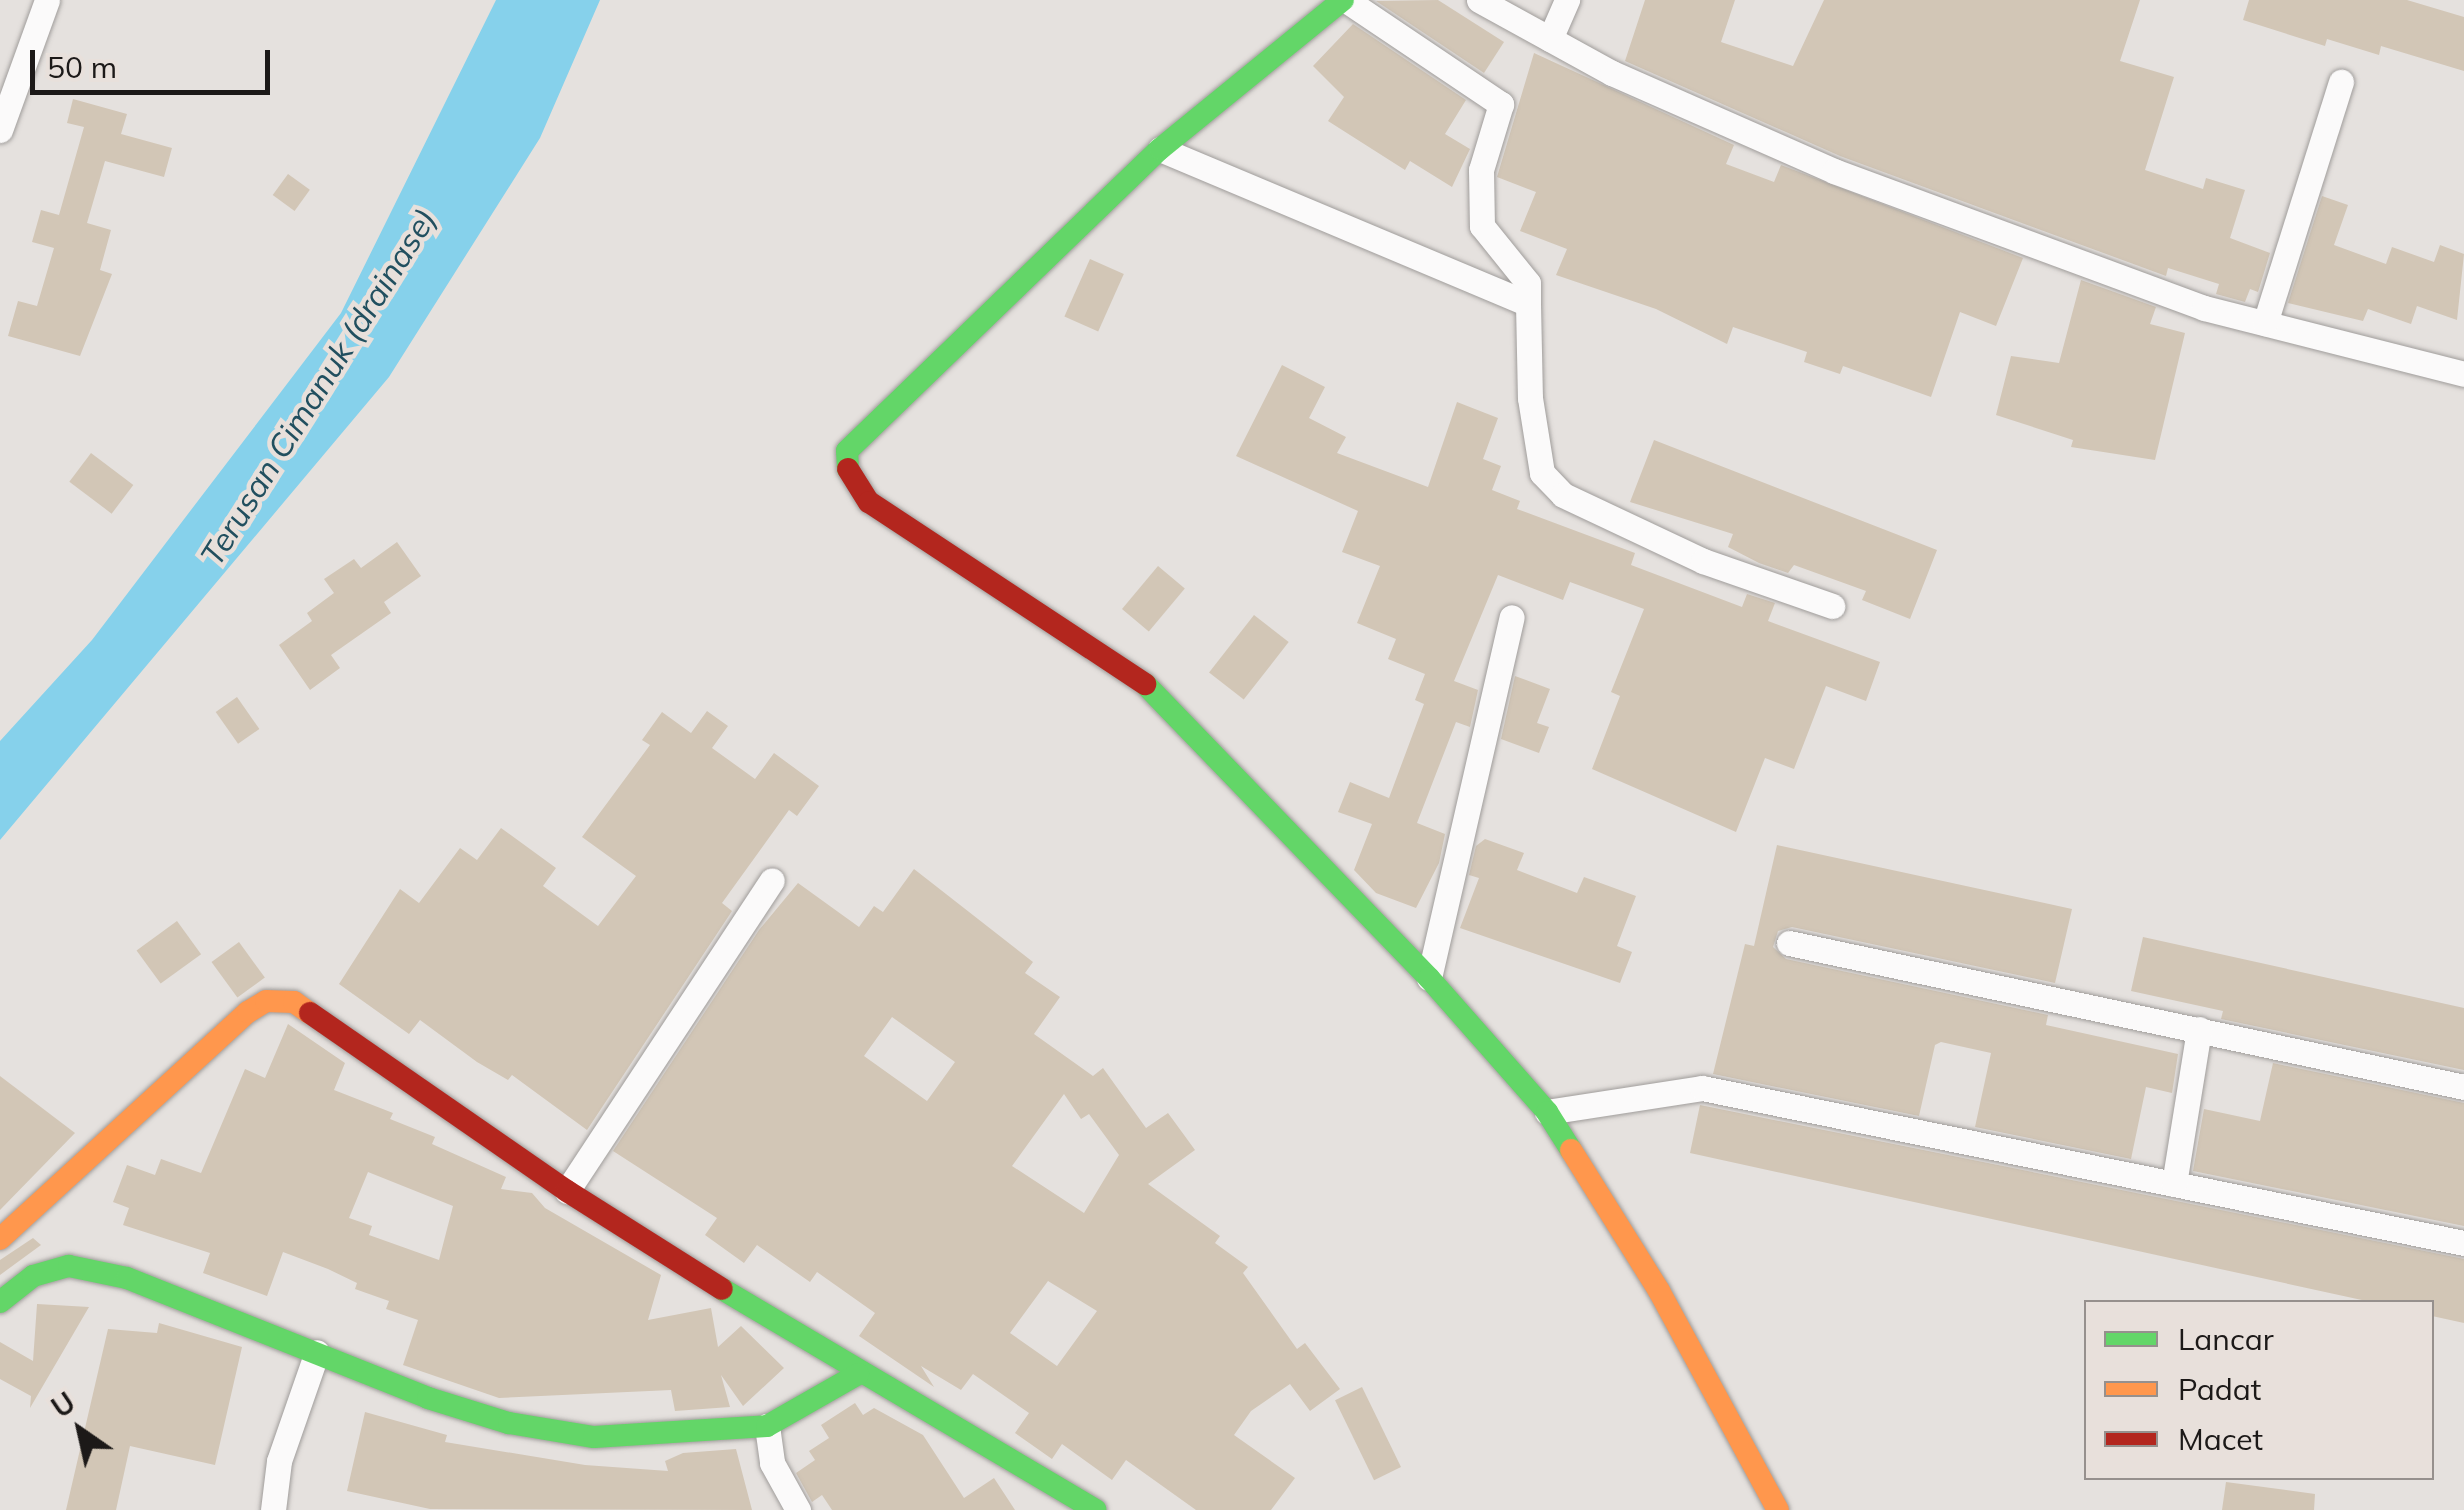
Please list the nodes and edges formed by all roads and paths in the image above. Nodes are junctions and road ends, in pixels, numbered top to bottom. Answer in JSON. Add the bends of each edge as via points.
{"nodes":[{"id":1,"x":47,"y":0,"type":"edge"},
{"id":2,"x":1344,"y":0,"type":"edge"},
{"id":3,"x":1479,"y":0,"type":"edge"},
{"id":4,"x":1567,"y":0,"type":"edge"},
{"id":5,"x":1550,"y":39,"type":"junction"},
{"id":6,"x":2341,"y":82,"type":"dead end"},
{"id":7,"x":0,"y":130,"type":"edge"},
{"id":8,"x":1160,"y":148,"type":"junction"},
{"id":9,"x":1528,"y":304,"type":"junction"},
{"id":10,"x":2264,"y":323,"type":"junction"},
{"id":11,"x":2464,"y":374,"type":"edge"},
{"id":12,"x":1832,"y":606,"type":"dead end"},
{"id":13,"x":1512,"y":617,"type":"dead end"},
{"id":14,"x":772,"y":880,"type":"dead end"},
{"id":15,"x":1789,"y":943,"type":"dead end"},
{"id":16,"x":1429,"y":978,"type":"junction"},
{"id":17,"x":2199,"y":1029,"type":"junction"},
{"id":18,"x":2464,"y":1087,"type":"edge"},
{"id":19,"x":1546,"y":1112,"type":"junction"},
{"id":20,"x":2174,"y":1184,"type":"junction"},
{"id":21,"x":567,"y":1191,"type":"junction"},
{"id":22,"x":0,"y":1239,"type":"edge"},
{"id":23,"x":2464,"y":1243,"type":"edge"},
{"id":24,"x":0,"y":1302,"type":"edge"},
{"id":25,"x":317,"y":1352,"type":"junction"},
{"id":26,"x":858,"y":1374,"type":"junction"},
{"id":27,"x":767,"y":1426,"type":"junction"},
{"id":28,"x":273,"y":1510,"type":"edge"},
{"id":29,"x":798,"y":1510,"type":"edge"},
{"id":30,"x":1096,"y":1510,"type":"edge"},
{"id":31,"x":1778,"y":1510,"type":"edge"}],
"edges":[{"from":1,"to":7,"type":"street"},
{"from":2,"to":8,"type":"street"},
{"from":2,"to":9,"type":"street","via":[[1501,104],[1481,170],[1482,226],[1528,282]]},
{"from":3,"to":5,"type":"street"},
{"from":4,"to":5,"type":"street"},
{"from":5,"to":10,"type":"street","via":[[1834,170],[2204,308]]},
{"from":6,"to":10,"type":"street"},
{"from":8,"to":9,"type":"street"},
{"from":8,"to":16,"type":"street","via":[[847,451],[850,478],[869,502],[1146,684]]},
{"from":9,"to":12,"type":"street","via":[[1530,398],[1542,474],[1563,495],[1702,562]]},
{"from":10,"to":11,"type":"street"},
{"from":13,"to":16,"type":"street"},
{"from":14,"to":21,"type":"street"},
{"from":15,"to":17,"type":"street"},
{"from":16,"to":19,"type":"street"},
{"from":17,"to":18,"type":"street"},
{"from":17,"to":20,"type":"street"},
{"from":19,"to":20,"type":"street","via":[[1702,1088]]},
{"from":19,"to":31,"type":"street","via":[[1659,1291]]},
{"from":20,"to":23,"type":"street"},
{"from":21,"to":22,"type":"street","via":[[294,1002],[280,999],[248,1012]]},
{"from":21,"to":26,"type":"street"},
{"from":24,"to":25,"type":"street","via":[[33,1276],[69,1266],[127,1278]]},
{"from":25,"to":27,"type":"street","via":[[509,1423],[594,1436]]},
{"from":25,"to":28,"type":"street","via":[[287,1434]]},
{"from":26,"to":27,"type":"street"},
{"from":26,"to":30,"type":"street"},
{"from":27,"to":29,"type":"street","via":[[772,1463]]}]}
